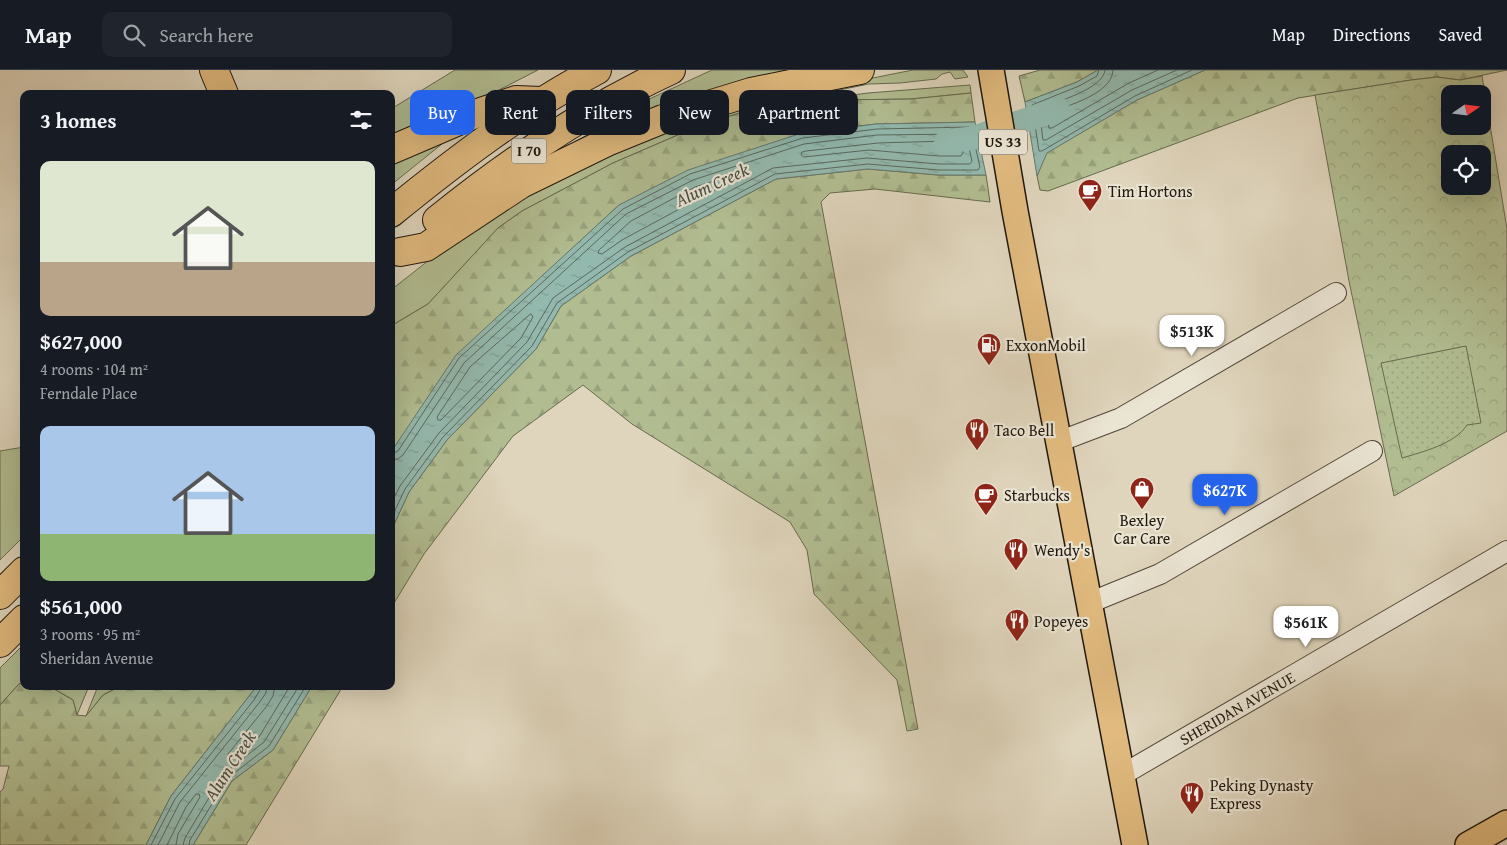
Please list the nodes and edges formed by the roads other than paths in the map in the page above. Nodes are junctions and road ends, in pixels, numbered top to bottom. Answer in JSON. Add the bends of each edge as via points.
{"nodes":[{"id":1,"x":597,"y":70,"type":"edge"},
{"id":2,"x":671,"y":70,"type":"edge"},
{"id":3,"x":860,"y":70,"type":"edge"},
{"id":4,"x":991,"y":70,"type":"edge"},
{"id":5,"x":556,"y":93,"type":"edge"},
{"id":6,"x":485,"y":111,"type":"edge"},
{"id":7,"x":492,"y":135,"type":"edge"},
{"id":8,"x":395,"y":148,"type":"edge"},
{"id":9,"x":395,"y":210,"type":"edge"},
{"id":10,"x":396,"y":256,"type":"edge"},
{"id":11,"x":1336,"y":293,"type":"dead end"},
{"id":12,"x":1058,"y":442,"type":"junction"},
{"id":13,"x":1372,"y":451,"type":"dead end"},
{"id":14,"x":1507,"y":551,"type":"edge"},
{"id":15,"x":20,"y":575,"type":"edge"},
{"id":16,"x":0,"y":595,"type":"edge"},
{"id":17,"x":1089,"y":602,"type":"junction"},
{"id":18,"x":20,"y":623,"type":"edge"},
{"id":19,"x":0,"y":643,"type":"edge"},
{"id":20,"x":1122,"y":776,"type":"junction"},
{"id":21,"x":1507,"y":822,"type":"edge"},
{"id":22,"x":1135,"y":845,"type":"edge"},
{"id":23,"x":1468,"y":845,"type":"edge"}],
"edges":[{"from":1,"to":5,"type":"highway","number":"I 70"},
{"from":2,"to":10,"type":"highway","number":"I 70","via":[[608,102],[537,146],[480,186]]},
{"from":3,"to":10,"type":"highway","via":[[751,92],[663,119],[521,184],[426,247]]},
{"from":4,"to":12,"type":"main road","number":"US 33"},
{"from":6,"to":8,"type":"highway"},
{"from":7,"to":9,"type":"highway","number":"I 70"},
{"from":11,"to":12,"type":"street","via":[[1121,418]]},
{"from":12,"to":17,"type":"main road","number":"US 33"},
{"from":13,"to":17,"type":"street","via":[[1160,574]]},
{"from":14,"to":20,"type":"street","name":"SHERIDAN AVENUE"},
{"from":15,"to":16,"type":"highway"},
{"from":17,"to":20,"type":"main road","number":"US 33"},
{"from":18,"to":19,"type":"highway"},
{"from":20,"to":22,"type":"main road","number":"US 33"},
{"from":21,"to":23,"type":"main road"}]}
